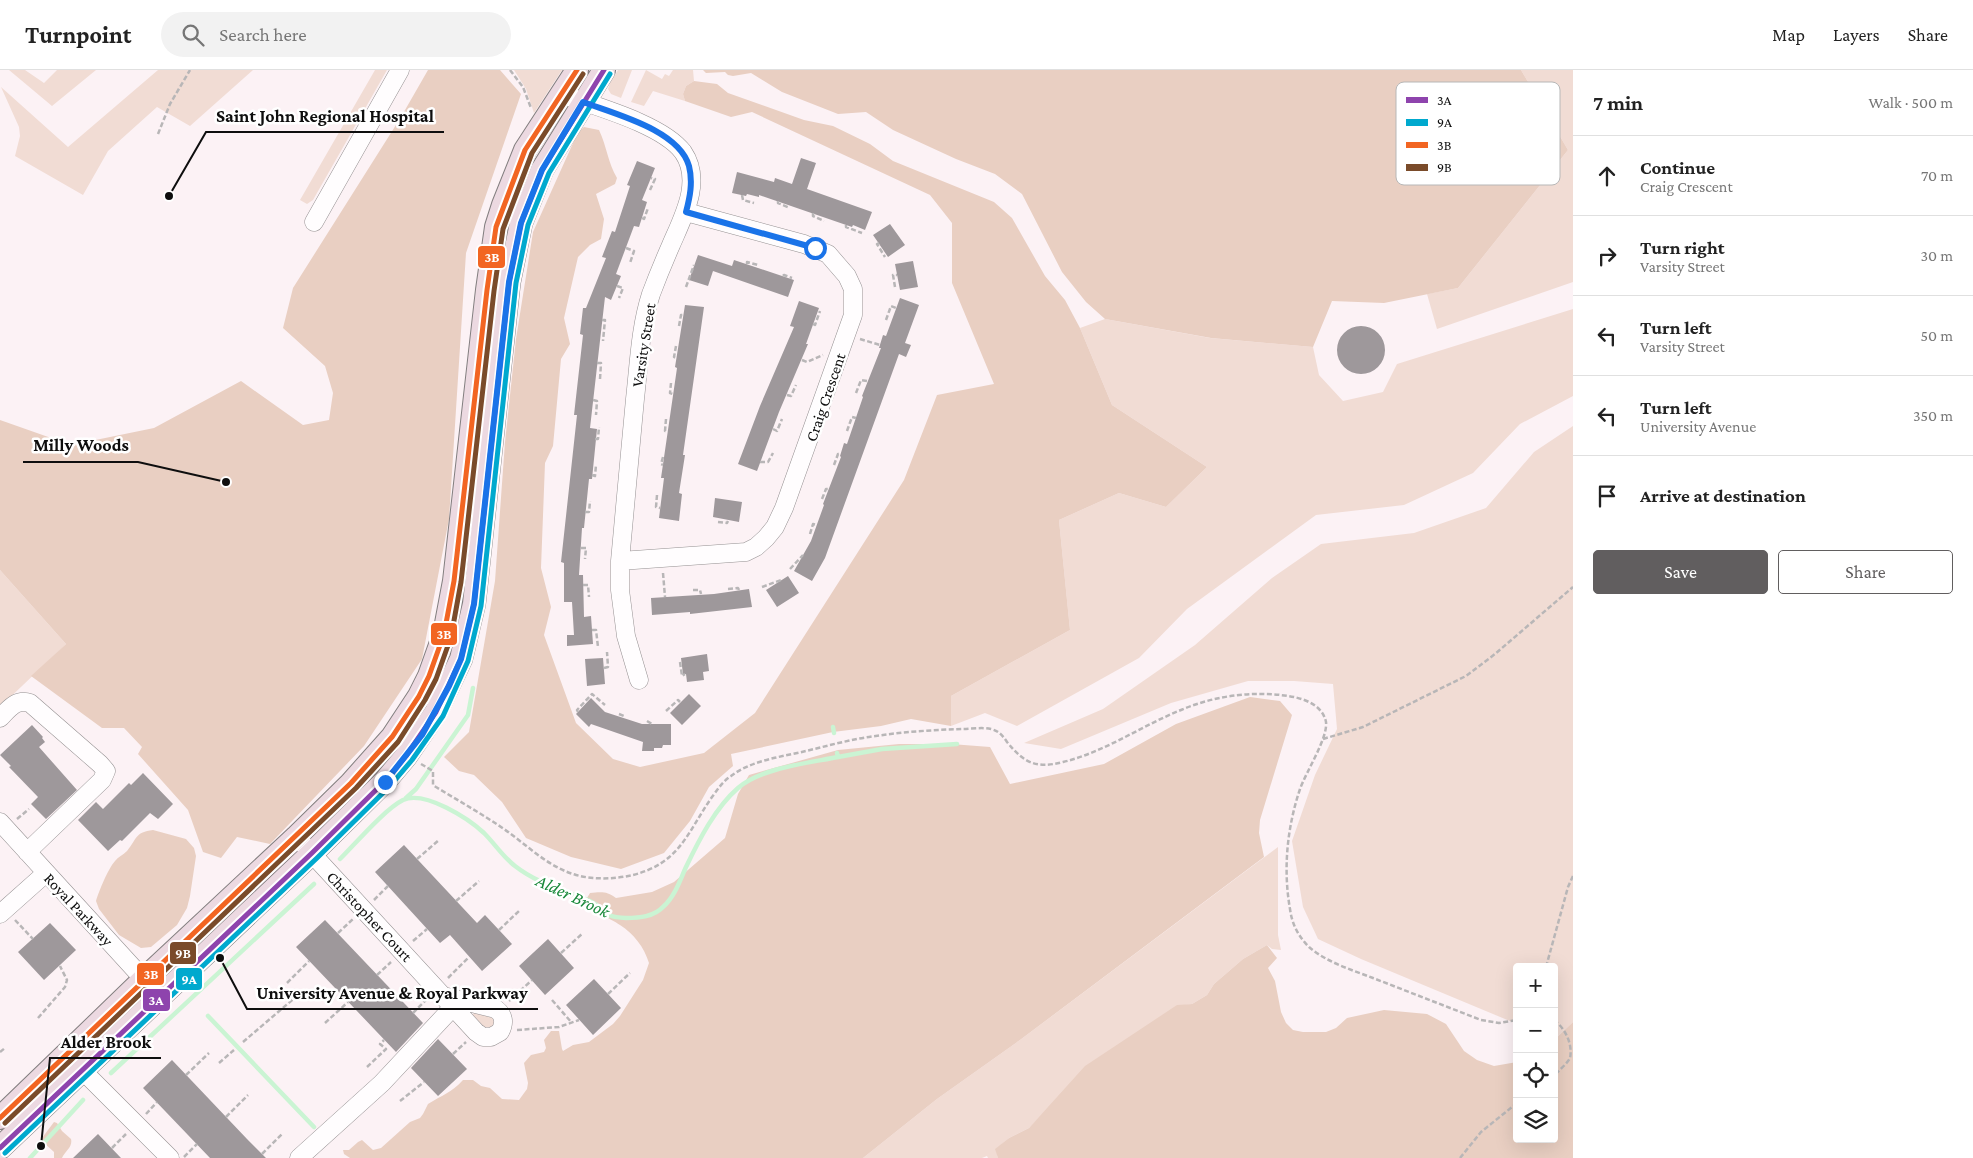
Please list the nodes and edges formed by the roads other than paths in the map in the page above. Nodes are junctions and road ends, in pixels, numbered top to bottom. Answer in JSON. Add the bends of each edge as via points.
{"nodes":[{"id":1,"x":400,"y":70,"type":"edge"},
{"id":2,"x":577,"y":70,"type":"edge"},
{"id":3,"x":604,"y":70,"type":"edge"},
{"id":4,"x":561,"y":94,"type":"junction"},
{"id":5,"x":583,"y":102,"type":"junction"},
{"id":6,"x":686,"y":212,"type":"junction"},
{"id":7,"x":314,"y":222,"type":"dead end"},
{"id":8,"x":620,"y":560,"type":"junction"},
{"id":9,"x":639,"y":680,"type":"dead end"},
{"id":10,"x":0,"y":718,"type":"edge"},
{"id":11,"x":0,"y":822,"type":"edge"},
{"id":12,"x":296,"y":837,"type":"junction"},
{"id":13,"x":27,"y":852,"type":"junction"},
{"id":14,"x":312,"y":853,"type":"junction"},
{"id":15,"x":46,"y":873,"type":"junction"},
{"id":16,"x":0,"y":914,"type":"edge"},
{"id":17,"x":144,"y":979,"type":"junction"},
{"id":18,"x":159,"y":996,"type":"junction"},
{"id":19,"x":448,"y":1002,"type":"junction"},
{"id":20,"x":66,"y":1054,"type":"junction"},
{"id":21,"x":83,"y":1070,"type":"junction"},
{"id":22,"x":0,"y":1118,"type":"edge"},
{"id":23,"x":0,"y":1148,"type":"edge"},
{"id":24,"x":170,"y":1158,"type":"edge"},
{"id":25,"x":299,"y":1158,"type":"edge"}],
"edges":[{"from":1,"to":7,"type":"street"},
{"from":2,"to":4,"type":"main road"},
{"from":3,"to":5,"type":"main road"},
{"from":4,"to":5,"type":"street","name":"Varsity Street"},
{"from":4,"to":12,"type":"main road","via":[[525,150],[496,227],[454,581],[437,655],[419,696],[392,737]]},
{"from":5,"to":6,"type":"street","name":"Varsity Street","via":[[652,128],[682,152],[689,165],[691,179]]},
{"from":5,"to":14,"type":"main road","via":[[542,170],[521,223],[509,282],[472,613],[461,659],[422,735],[406,756],[385,782]]},
{"from":6,"to":8,"type":"street","name":"Varsity Street","via":[[651,295],[641,336]]},
{"from":6,"to":8,"type":"street","name":"Craig Crescent","via":[[828,254],[847,276],[853,289],[853,314],[793,487],[775,527],[766,538],[746,552]]},
{"from":8,"to":9,"type":"street","name":"Varsity Street","via":[[626,636]]},
{"from":10,"to":13,"type":"street","via":[[16,704],[30,703],[106,771],[102,780]]},
{"from":11,"to":13,"type":"street","name":"Royal Parkway"},
{"from":12,"to":14,"type":"street","name":"Christopher Court"},
{"from":12,"to":17,"type":"main road"},
{"from":13,"to":15,"type":"street","name":"Royal Parkway"},
{"from":14,"to":18,"type":"main road"},
{"from":14,"to":19,"type":"street","name":"Christopher Court"},
{"from":15,"to":16,"type":"street"},
{"from":15,"to":17,"type":"street","name":"Royal Parkway"},
{"from":17,"to":18,"type":"street","name":"Royal Parkway"},
{"from":17,"to":20,"type":"main road"},
{"from":18,"to":21,"type":"main road"},
{"from":19,"to":19,"type":"street","name":"Christopher Court","via":[[490,1007],[501,1019],[496,1036],[483,1037]]},
{"from":19,"to":25,"type":"street","via":[[382,1083]]},
{"from":20,"to":21,"type":"street"},
{"from":20,"to":22,"type":"main road"},
{"from":21,"to":23,"type":"main road"},
{"from":21,"to":24,"type":"street"}]}
